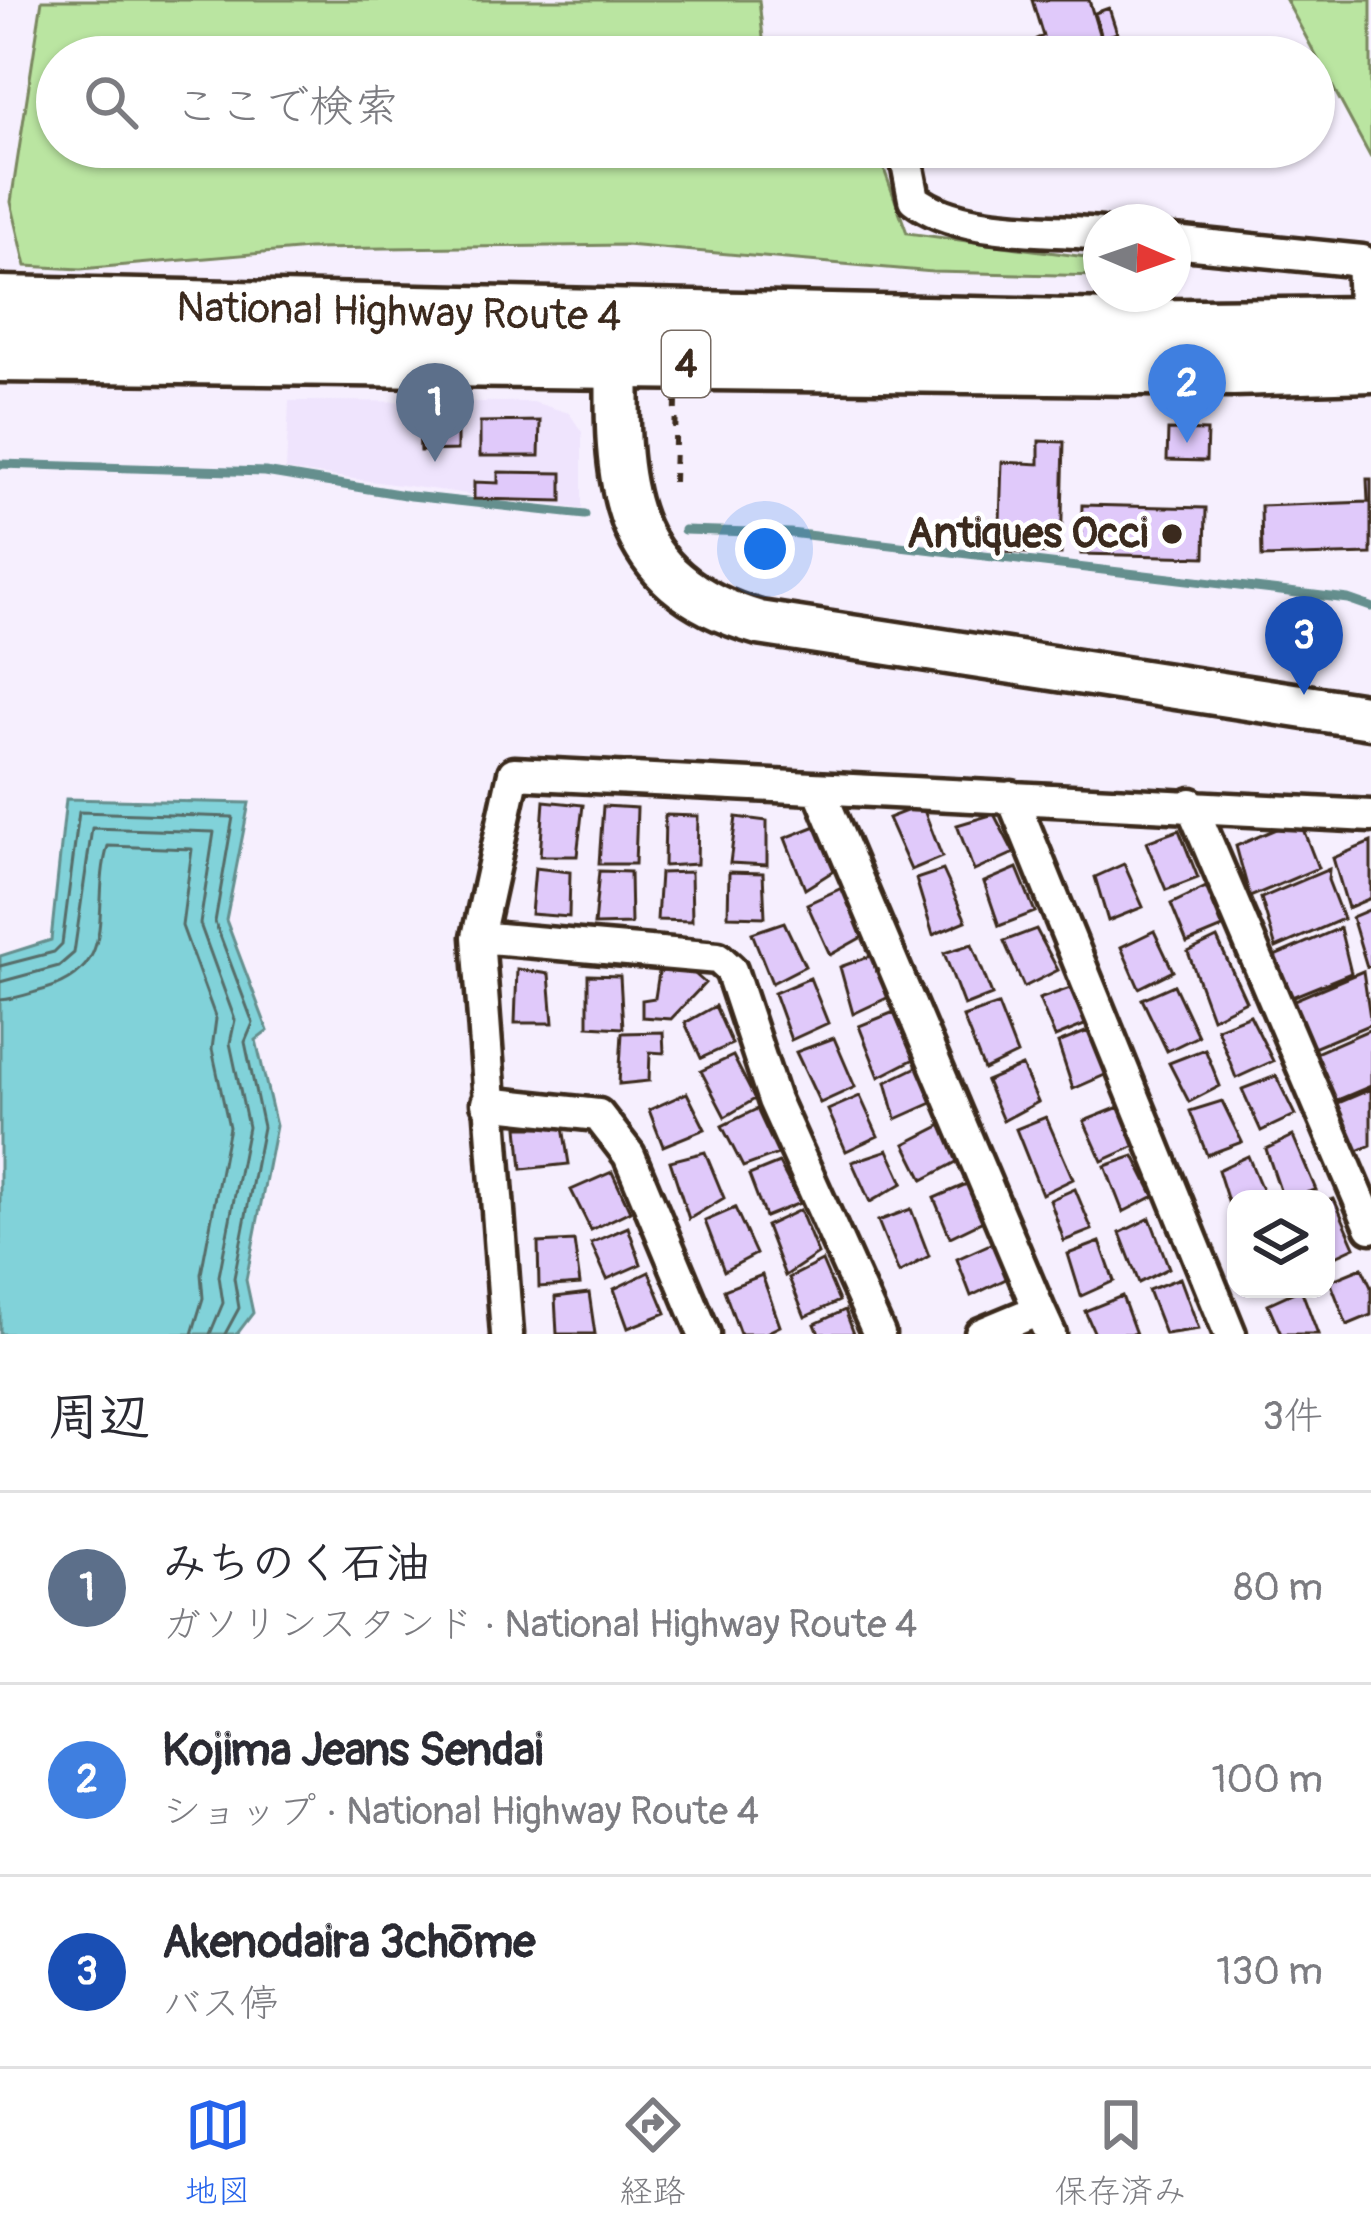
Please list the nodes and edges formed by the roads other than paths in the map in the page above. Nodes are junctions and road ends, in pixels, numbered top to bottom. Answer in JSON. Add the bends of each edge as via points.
{"nodes":[{"id":1,"x":908,"y":168,"type":"edge"},
{"id":2,"x":1083,"y":232,"type":"edge"},
{"id":3,"x":1191,"y":244,"type":"edge"},
{"id":4,"x":0,"y":304,"type":"edge"},
{"id":5,"x":1369,"y":338,"type":"edge"},
{"id":6,"x":618,"y":341,"type":"junction"},
{"id":7,"x":0,"y":354,"type":"edge"},
{"id":8,"x":1371,"y":717,"type":"edge"},
{"id":9,"x":819,"y":789,"type":"junction"},
{"id":10,"x":1012,"y":797,"type":"junction"},
{"id":11,"x":1190,"y":804,"type":"junction"},
{"id":12,"x":1371,"y":816,"type":"edge"},
{"id":13,"x":478,"y":937,"type":"junction"},
{"id":14,"x":487,"y":1103,"type":"junction"},
{"id":15,"x":1371,"y":1227,"type":"edge"},
{"id":16,"x":1044,"y":1322,"type":"edge"},
{"id":17,"x":507,"y":1334,"type":"edge"},
{"id":18,"x":704,"y":1334,"type":"edge"},
{"id":19,"x":878,"y":1334,"type":"edge"},
{"id":20,"x":981,"y":1334,"type":"edge"},
{"id":21,"x":1230,"y":1334,"type":"edge"}],
"edges":[{"from":1,"to":2,"type":"street","via":[[914,200],[928,210]]},
{"from":3,"to":5,"type":"street","via":[[1361,261]]},
{"from":4,"to":6,"type":"highway","name":"National Highway Route 4","number":"4"},
{"from":5,"to":6,"type":"highway","name":"National Highway Route 4","number":"4","via":[[1233,368]]},
{"from":6,"to":7,"type":"highway","name":"National Highway Route 4","number":"4"},
{"from":6,"to":8,"type":"street","via":[[624,506],[646,553],[714,610]]},
{"from":9,"to":10,"type":"street"},
{"from":9,"to":13,"type":"street","via":[[514,772]]},
{"from":9,"to":16,"type":"street"},
{"from":10,"to":11,"type":"street"},
{"from":10,"to":21,"type":"street"},
{"from":11,"to":12,"type":"street"},
{"from":11,"to":15,"type":"street"},
{"from":13,"to":14,"type":"street"},
{"from":13,"to":19,"type":"street","via":[[718,958],[731,970],[774,1100]]},
{"from":14,"to":17,"type":"street"},
{"from":14,"to":18,"type":"street","via":[[598,1115],[629,1155]]},
{"from":16,"to":20,"type":"street"}]}
